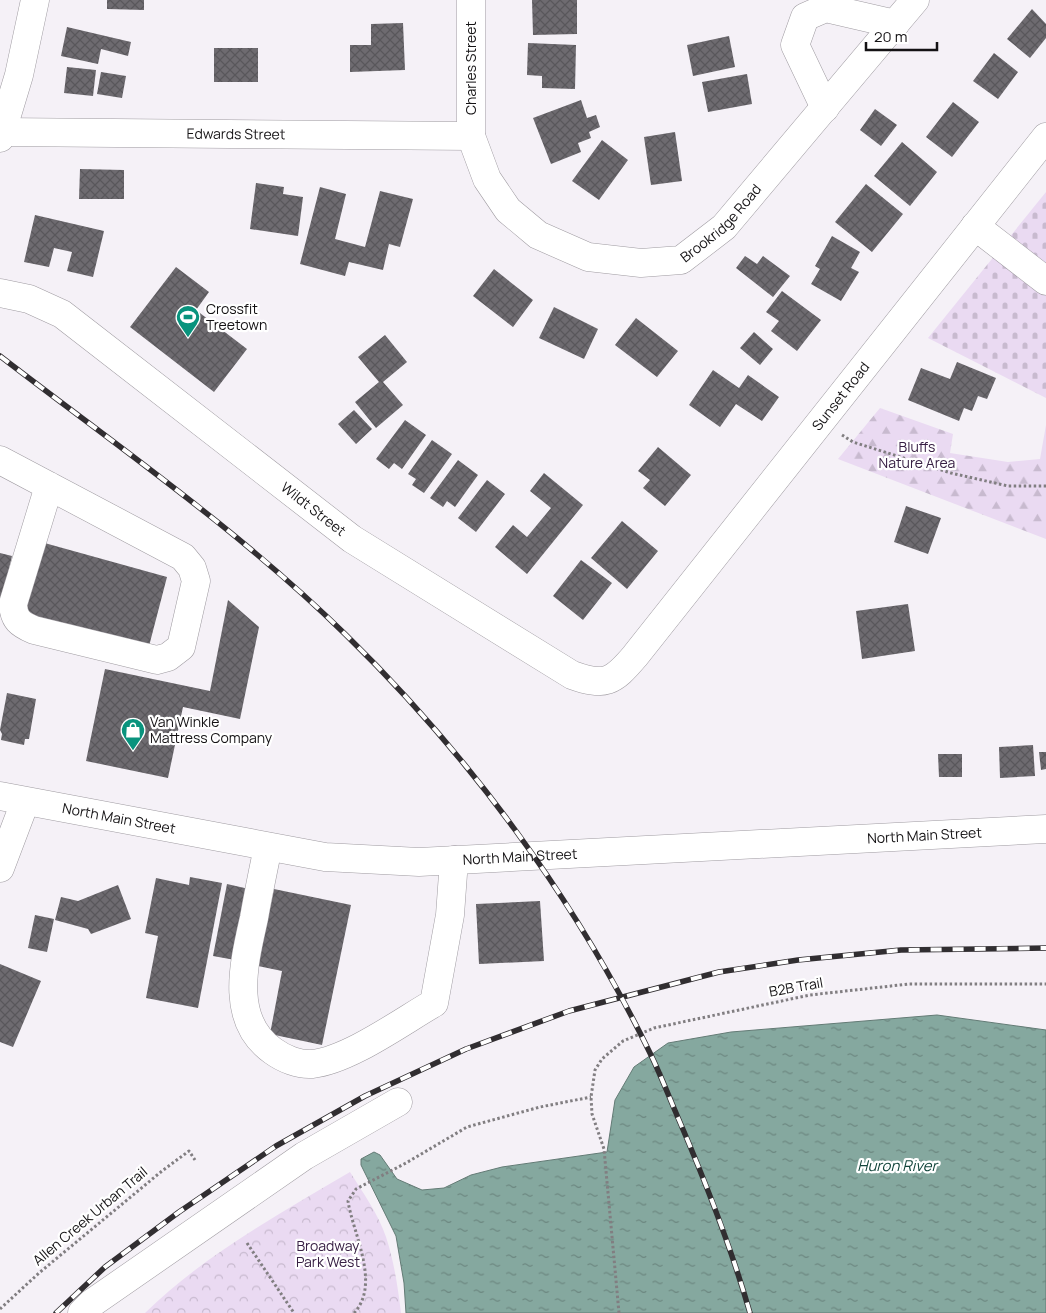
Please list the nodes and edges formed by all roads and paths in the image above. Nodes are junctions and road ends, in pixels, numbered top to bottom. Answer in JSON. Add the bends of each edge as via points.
{"nodes":[{"id":1,"x":35,"y":0,"type":"edge"},
{"id":2,"x":472,"y":0,"type":"edge"},
{"id":3,"x":915,"y":0,"type":"edge"},
{"id":4,"x":895,"y":24,"type":"junction"},
{"id":5,"x":825,"y":108,"type":"junction"},
{"id":6,"x":1,"y":135,"type":"edge"},
{"id":7,"x":471,"y":136,"type":"junction"},
{"id":8,"x":1046,"y":137,"type":"edge"},
{"id":9,"x":976,"y":226,"type":"junction"},
{"id":10,"x":1046,"y":281,"type":"edge"},
{"id":11,"x":0,"y":293,"type":"edge"},
{"id":12,"x":820,"y":423,"type":"junction"},
{"id":13,"x":0,"y":460,"type":"edge"},
{"id":14,"x":49,"y":486,"type":"junction"},
{"id":15,"x":1046,"y":486,"type":"edge"},
{"id":16,"x":635,"y":656,"type":"joint"},
{"id":17,"x":12,"y":798,"type":"edge"},
{"id":18,"x":1046,"y":829,"type":"edge"},
{"id":19,"x":268,"y":847,"type":"junction"},
{"id":20,"x":454,"y":860,"type":"junction"},
{"id":21,"x":0,"y":868,"type":"edge"},
{"id":22,"x":1046,"y":984,"type":"edge"},
{"id":23,"x":591,"y":1097,"type":"junction"},
{"id":24,"x":398,"y":1102,"type":"dead end"},
{"id":25,"x":195,"y":1160,"type":"dead end"},
{"id":26,"x":246,"y":1242,"type":"dead end"},
{"id":27,"x":0,"y":1310,"type":"edge"},
{"id":28,"x":82,"y":1313,"type":"edge"},
{"id":29,"x":294,"y":1313,"type":"edge"},
{"id":30,"x":354,"y":1313,"type":"edge"},
{"id":31,"x":619,"y":1313,"type":"edge"}],
"edges":[{"from":1,"to":6,"type":"street","via":[[19,75]]},
{"from":2,"to":7,"type":"street","name":"Charles Street"},
{"from":3,"to":4,"type":"street","name":"Brookridge Road"},
{"from":4,"to":5,"type":"street","name":"Brookridge Road"},
{"from":4,"to":5,"type":"street","via":[[826,8],[805,17],[795,44]]},
{"from":5,"to":7,"type":"street","name":"Brookridge Road","via":[[724,227],[681,260],[641,263],[588,257],[538,235],[508,210],[487,179]]},
{"from":6,"to":7,"type":"street","name":"Edwards Street"},
{"from":8,"to":9,"type":"street","name":"Sunset Road"},
{"from":9,"to":10,"type":"street"},
{"from":9,"to":12,"type":"street","name":"Sunset Road"},
{"from":11,"to":16,"type":"street","name":"Wildt Street","via":[[29,299],[62,314],[352,538],[572,675],[591,682],[606,682],[620,674]]},
{"from":12,"to":15,"type":"path","via":[[854,442],[951,473],[1008,486]]},
{"from":12,"to":16,"type":"street","name":"Sunset Road"},
{"from":13,"to":14,"type":"street"},
{"from":14,"to":14,"type":"street","via":[[183,558],[192,568],[196,581],[181,647],[168,657],[157,660],[34,630],[18,623],[13,604]]},
{"from":17,"to":19,"type":"street","name":"North Main Street"},
{"from":17,"to":21,"type":"street"},
{"from":18,"to":20,"type":"street","name":"North Main Street"},
{"from":19,"to":20,"type":"street","name":"North Main Street","via":[[325,857],[419,862]]},
{"from":19,"to":20,"type":"street","via":[[243,978],[246,1014],[260,1042],[278,1055],[298,1063],[312,1064],[344,1054],[434,1003],[450,916]]},
{"from":22,"to":23,"type":"path","name":"B2B Trail","via":[[909,984],[810,995],[654,1028],[623,1041],[602,1059],[594,1075]]},
{"from":23,"to":30,"type":"path","via":[[540,1106],[467,1127],[356,1189],[348,1201],[365,1275],[363,1293]]},
{"from":23,"to":31,"type":"path","name":"B2B Trail","via":[[592,1114],[604,1149]]},
{"from":24,"to":28,"type":"street","via":[[304,1156],[173,1245]]},
{"from":25,"to":27,"type":"path","name":"Allen Creek Urban Trail","via":[[189,1151],[162,1171],[39,1272]]},
{"from":26,"to":29,"type":"path"}]}
